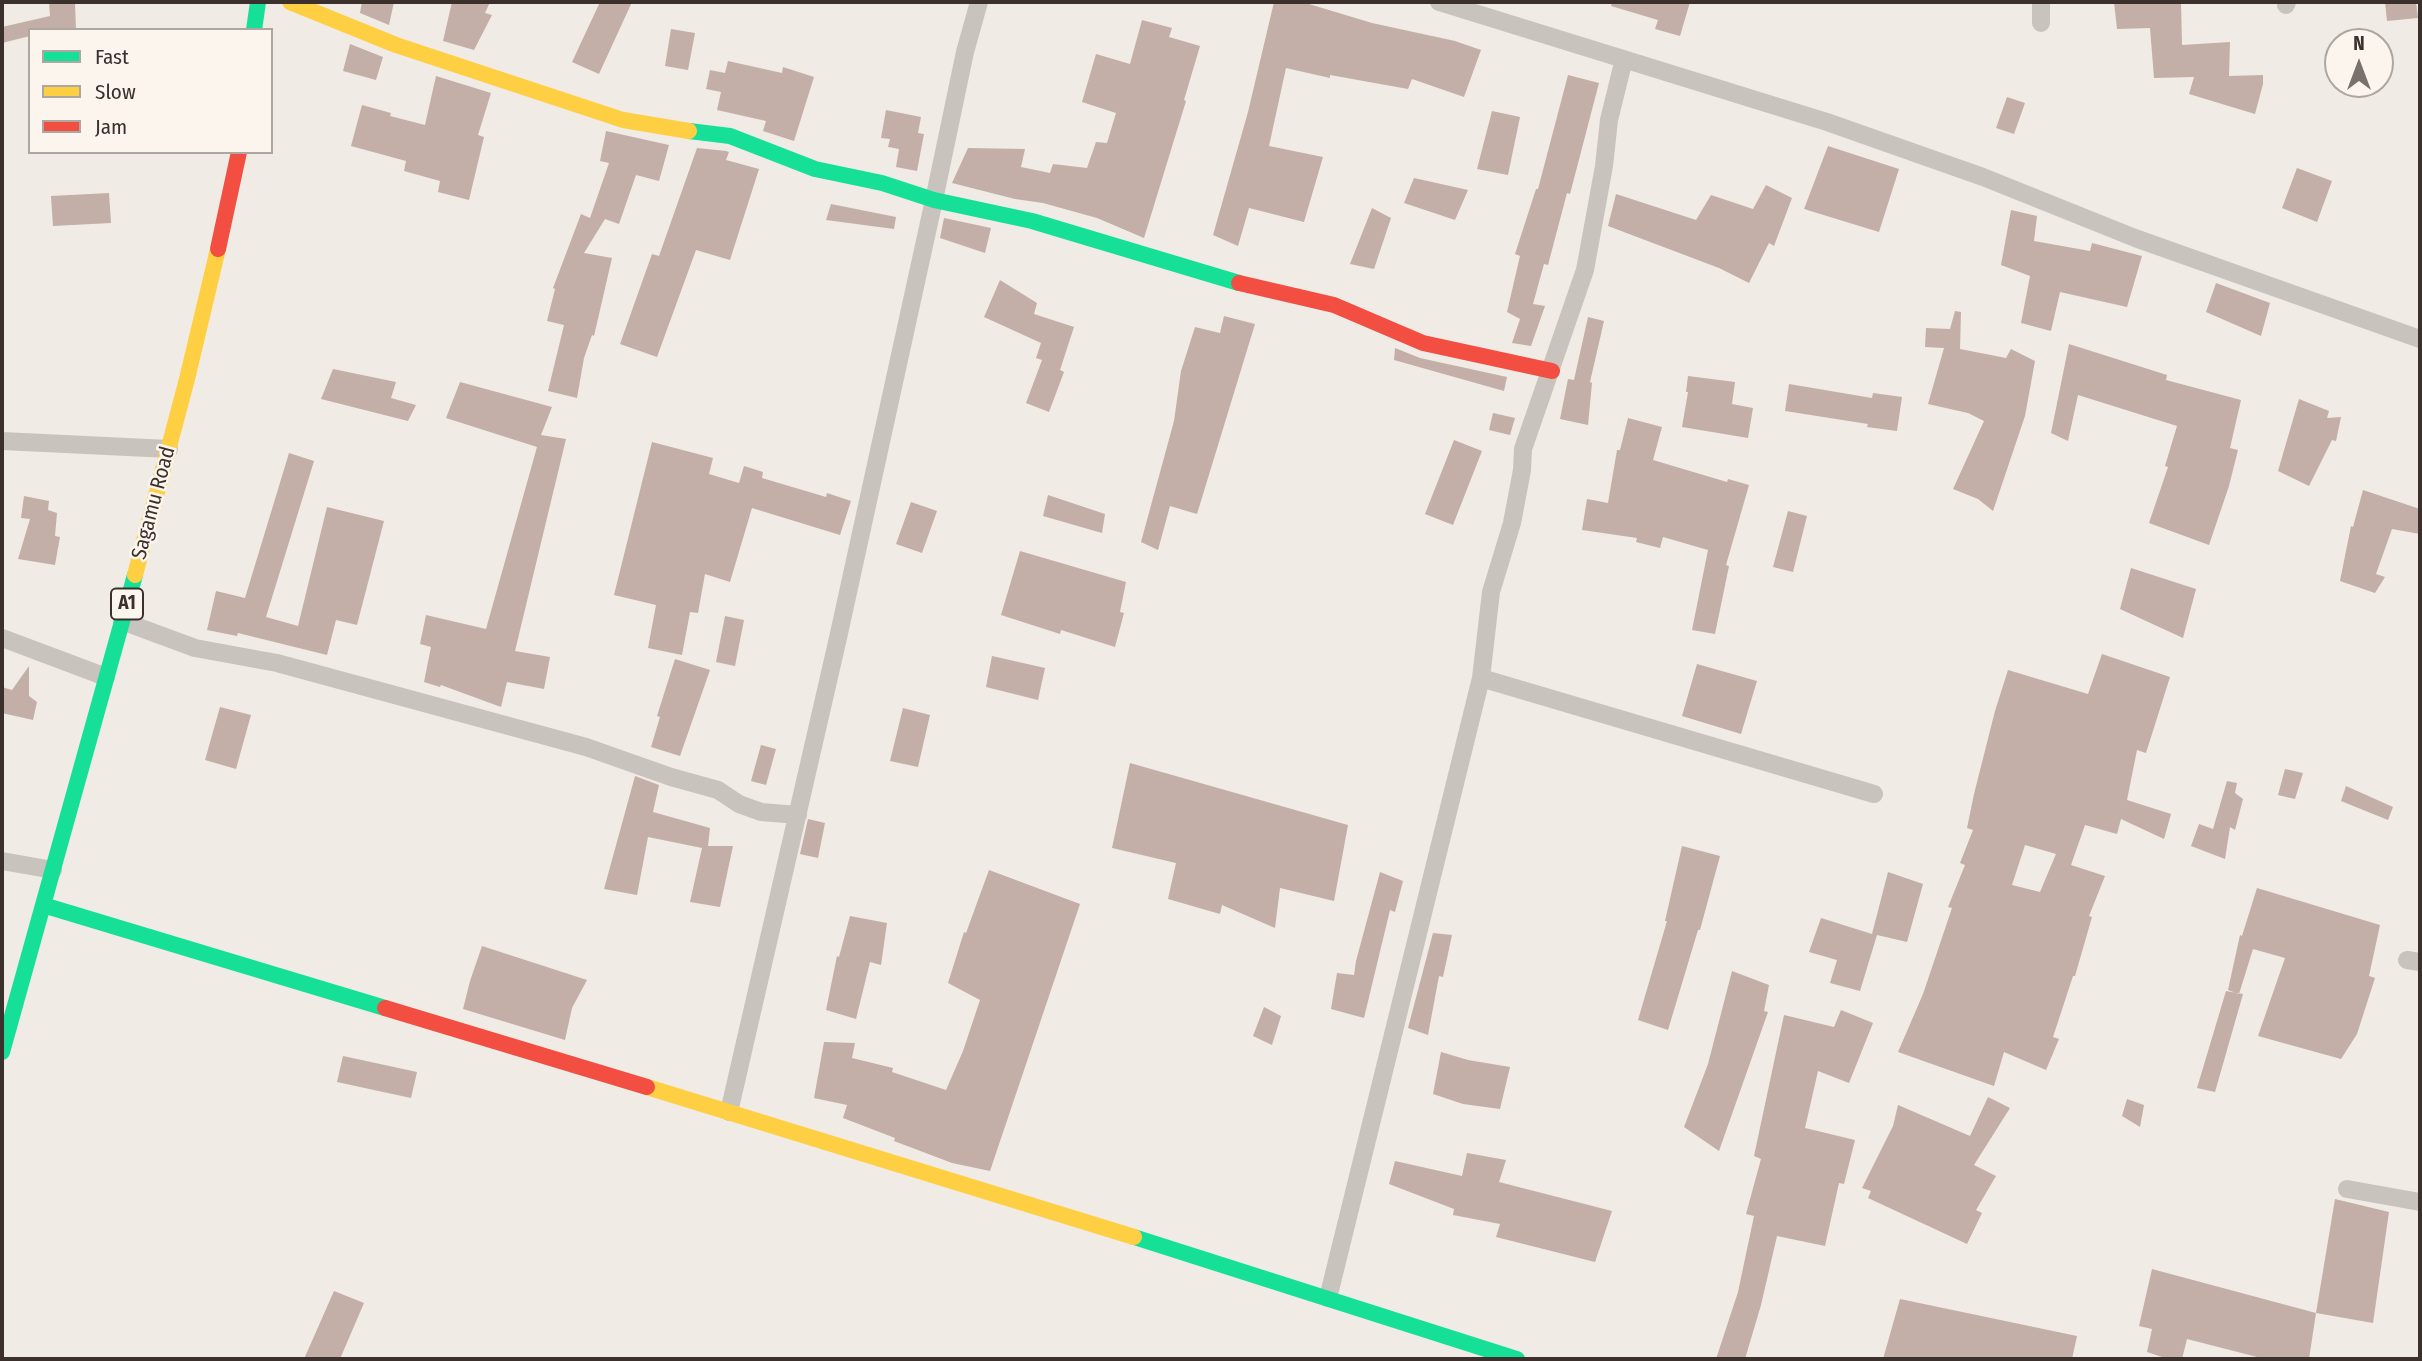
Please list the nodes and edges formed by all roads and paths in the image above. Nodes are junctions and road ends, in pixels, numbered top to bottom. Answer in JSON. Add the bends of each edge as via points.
{"nodes":[{"id":1,"x":258,"y":2,"type":"edge"},
{"id":2,"x":290,"y":2,"type":"edge"},
{"id":3,"x":979,"y":2,"type":"edge"},
{"id":4,"x":1439,"y":2,"type":"edge"},
{"id":5,"x":2041,"y":2,"type":"edge"},
{"id":6,"x":2041,"y":23,"type":"dead end"},
{"id":7,"x":254,"y":28,"type":"edge"},
{"id":8,"x":1624,"y":59,"type":"junction"},
{"id":9,"x":239,"y":154,"type":"edge"},
{"id":10,"x":934,"y":200,"type":"junction"},
{"id":11,"x":2420,"y":339,"type":"edge"},
{"id":12,"x":1552,"y":371,"type":"junction"},
{"id":13,"x":2,"y":441,"type":"edge"},
{"id":14,"x":169,"y":449,"type":"junction"},
{"id":15,"x":122,"y":621,"type":"junction"},
{"id":16,"x":2,"y":638,"type":"edge"},
{"id":17,"x":107,"y":677,"type":"junction"},
{"id":18,"x":1481,"y":678,"type":"junction"},
{"id":19,"x":1874,"y":794,"type":"dead end"},
{"id":20,"x":798,"y":815,"type":"junction"},
{"id":21,"x":2,"y":861,"type":"edge"},
{"id":22,"x":52,"y":870,"type":"junction"},
{"id":23,"x":43,"y":905,"type":"junction"},
{"id":24,"x":2,"y":1052,"type":"edge"},
{"id":25,"x":729,"y":1112,"type":"junction"},
{"id":26,"x":2347,"y":1189,"type":"dead end"},
{"id":27,"x":2420,"y":1202,"type":"edge"},
{"id":28,"x":1328,"y":1298,"type":"junction"},
{"id":29,"x":1517,"y":1359,"type":"edge"}],
"edges":[{"from":1,"to":7,"type":"main road"},
{"from":2,"to":10,"type":"main road","via":[[396,45],[623,120],[730,136],[815,169]]},
{"from":3,"to":10,"type":"street"},
{"from":4,"to":8,"type":"street"},
{"from":5,"to":6,"type":"street"},
{"from":8,"to":11,"type":"street","via":[[1828,122]]},
{"from":8,"to":12,"type":"street","via":[[1609,120],[1585,270]]},
{"from":9,"to":14,"type":"main road","name":"Sagamu Road","number":"A1"},
{"from":10,"to":12,"type":"main road","via":[[1032,220],[1334,305],[1423,343]]},
{"from":10,"to":20,"type":"street"},
{"from":12,"to":18,"type":"street","via":[[1522,449],[1512,523],[1491,592]]},
{"from":13,"to":14,"type":"street"},
{"from":14,"to":15,"type":"main road","name":"Sagamu Road","number":"A1"},
{"from":15,"to":17,"type":"main road","name":"Sagamu Road","number":"A1"},
{"from":15,"to":20,"type":"street","via":[[195,649],[277,663],[586,747],[718,790],[761,812]]},
{"from":16,"to":17,"type":"street"},
{"from":17,"to":22,"type":"main road","name":"Sagamu Road","number":"A1"},
{"from":18,"to":19,"type":"street"},
{"from":18,"to":28,"type":"street"},
{"from":20,"to":25,"type":"street"},
{"from":21,"to":22,"type":"street"},
{"from":22,"to":23,"type":"main road","name":"Sagamu Road","number":"A1"},
{"from":23,"to":24,"type":"main road","name":"Sagamu Road","number":"A1"},
{"from":23,"to":25,"type":"main road"},
{"from":25,"to":28,"type":"main road"},
{"from":26,"to":27,"type":"street"},
{"from":28,"to":29,"type":"main road"}]}
